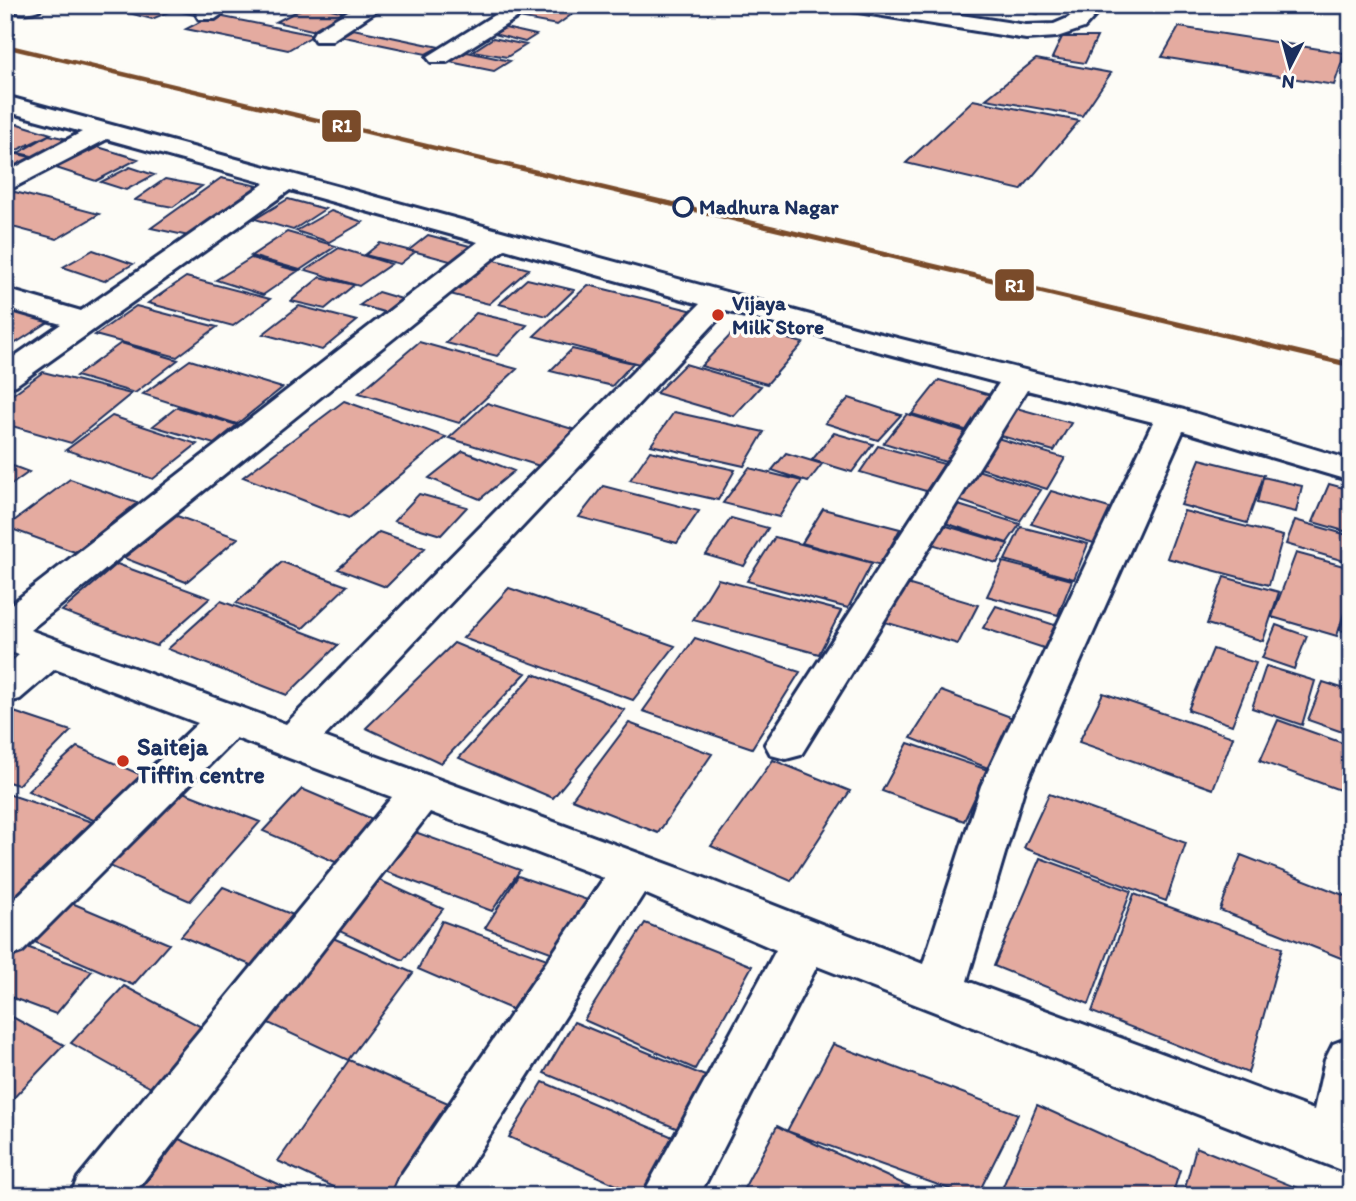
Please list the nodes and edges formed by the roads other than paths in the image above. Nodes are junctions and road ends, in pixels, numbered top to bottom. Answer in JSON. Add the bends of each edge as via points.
{"nodes":[{"id":1,"x":12,"y":5,"type":"edge"},
{"id":2,"x":35,"y":5,"type":"edge"},
{"id":3,"x":374,"y":5,"type":"edge"},
{"id":4,"x":526,"y":5,"type":"edge"},
{"id":5,"x":852,"y":5,"type":"edge"},
{"id":6,"x":1094,"y":5,"type":"edge"},
{"id":7,"x":323,"y":36,"type":"dead end"},
{"id":8,"x":439,"y":57,"type":"dead end"},
{"id":9,"x":5,"y":103,"type":"edge"},
{"id":10,"x":105,"y":130,"type":"junction"},
{"id":11,"x":287,"y":180,"type":"junction"},
{"id":12,"x":5,"y":184,"type":"edge"},
{"id":13,"x":500,"y":239,"type":"junction"},
{"id":14,"x":5,"y":298,"type":"edge"},
{"id":15,"x":720,"y":300,"type":"junction"},
{"id":16,"x":83,"y":321,"type":"junction"},
{"id":17,"x":5,"y":378,"type":"edge"},
{"id":18,"x":1018,"y":378,"type":"junction"},
{"id":19,"x":1172,"y":417,"type":"junction"},
{"id":20,"x":1351,"y":471,"type":"edge"},
{"id":21,"x":5,"y":629,"type":"edge"},
{"id":22,"x":5,"y":635,"type":"edge"},
{"id":23,"x":49,"y":652,"type":"junction"},
{"id":24,"x":5,"y":689,"type":"edge"},
{"id":25,"x":228,"y":720,"type":"junction"},
{"id":26,"x":292,"y":744,"type":"junction"},
{"id":27,"x":786,"y":744,"type":"dead end"},
{"id":28,"x":421,"y":792,"type":"junction"},
{"id":29,"x":634,"y":871,"type":"junction"},
{"id":30,"x":5,"y":938,"type":"edge"},
{"id":31,"x":806,"y":941,"type":"junction"},
{"id":32,"x":939,"y":991,"type":"junction"},
{"id":33,"x":1351,"y":1060,"type":"edge"},
{"id":34,"x":1342,"y":1146,"type":"edge"},
{"id":35,"x":98,"y":1196,"type":"edge"},
{"id":36,"x":418,"y":1196,"type":"edge"},
{"id":37,"x":670,"y":1196,"type":"edge"}],
"edges":[{"from":1,"to":2,"type":"street"},
{"from":3,"to":7,"type":"street"},
{"from":4,"to":8,"type":"street"},
{"from":5,"to":6,"type":"street","via":[[1026,32],[1057,30],[1076,23]]},
{"from":9,"to":10,"type":"street"},
{"from":10,"to":11,"type":"street"},
{"from":10,"to":12,"type":"street"},
{"from":11,"to":13,"type":"street"},
{"from":11,"to":16,"type":"street"},
{"from":13,"to":15,"type":"street"},
{"from":13,"to":21,"type":"street"},
{"from":14,"to":16,"type":"street"},
{"from":15,"to":18,"type":"street"},
{"from":15,"to":26,"type":"street"},
{"from":16,"to":17,"type":"street"},
{"from":18,"to":19,"type":"street"},
{"from":18,"to":27,"type":"street"},
{"from":19,"to":20,"type":"street"},
{"from":19,"to":32,"type":"street","via":[[1003,786]]},
{"from":22,"to":23,"type":"street"},
{"from":23,"to":24,"type":"street"},
{"from":23,"to":25,"type":"street"},
{"from":25,"to":26,"type":"street"},
{"from":25,"to":30,"type":"street"},
{"from":26,"to":28,"type":"street"},
{"from":28,"to":29,"type":"street"},
{"from":28,"to":35,"type":"street"},
{"from":29,"to":31,"type":"street"},
{"from":29,"to":36,"type":"street"},
{"from":31,"to":32,"type":"street"},
{"from":31,"to":37,"type":"street"},
{"from":32,"to":34,"type":"street"},
{"from":33,"to":34,"type":"street"}]}
